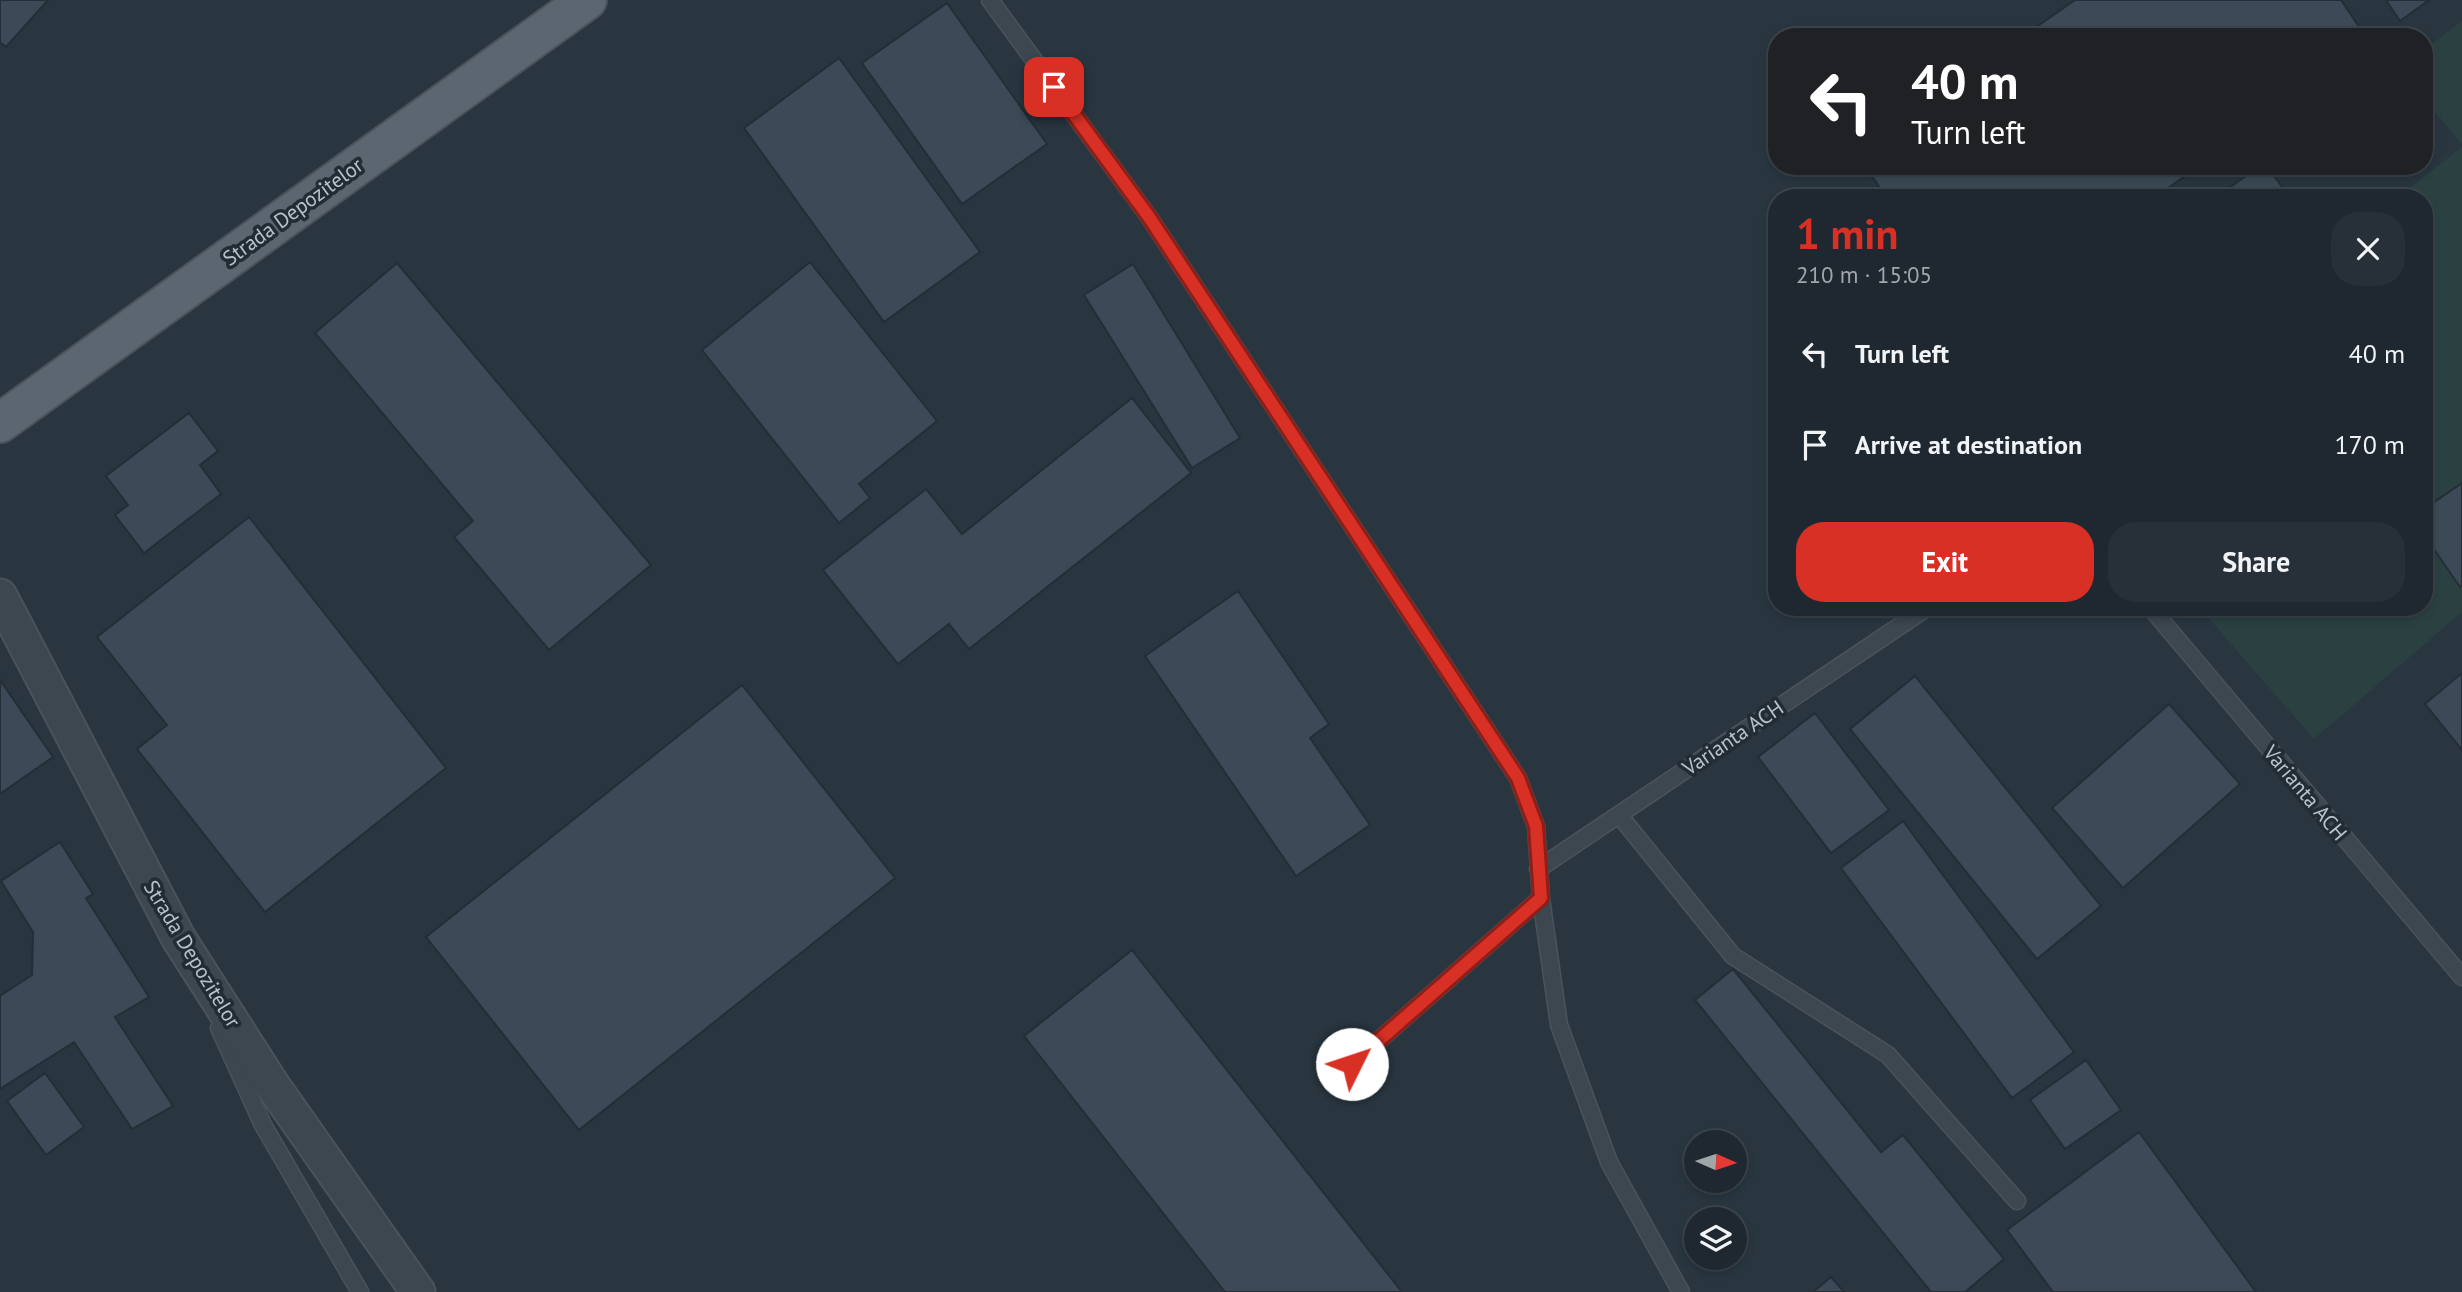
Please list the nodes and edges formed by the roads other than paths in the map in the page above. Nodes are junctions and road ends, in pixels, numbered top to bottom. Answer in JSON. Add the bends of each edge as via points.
{"nodes":[{"id":1,"x":587,"y":0,"type":"edge"},
{"id":2,"x":990,"y":0,"type":"edge"},
{"id":3,"x":0,"y":423,"type":"edge"},
{"id":4,"x":0,"y":596,"type":"edge"},
{"id":5,"x":1915,"y":616,"type":"edge"},
{"id":6,"x":2158,"y":616,"type":"edge"},
{"id":7,"x":1619,"y":815,"type":"junction"},
{"id":8,"x":1538,"y":869,"type":"junction"},
{"id":9,"x":1541,"y":898,"type":"junction"},
{"id":10,"x":179,"y":939,"type":"junction"},
{"id":11,"x":2462,"y":977,"type":"edge"},
{"id":12,"x":1352,"y":1064,"type":"dead end"},
{"id":13,"x":2017,"y":1201,"type":"dead end"},
{"id":14,"x":359,"y":1292,"type":"edge"},
{"id":15,"x":418,"y":1292,"type":"edge"},
{"id":16,"x":1681,"y":1292,"type":"edge"}],
"edges":[{"from":1,"to":3,"type":"main road","name":"Strada Depozitelor"},
{"from":2,"to":8,"type":"lane","via":[[1149,217],[1518,778],[1536,826]]},
{"from":4,"to":10,"type":"street","name":"Strada Depozitelor"},
{"from":5,"to":7,"type":"lane","name":"Varianta ACH"},
{"from":6,"to":11,"type":"lane","name":"Varianta ACH"},
{"from":7,"to":8,"type":"lane","name":"Varianta ACH"},
{"from":7,"to":13,"type":"lane","via":[[1733,956],[1888,1055]]},
{"from":8,"to":9,"type":"lane"},
{"from":9,"to":12,"type":"lane"},
{"from":9,"to":16,"type":"lane","via":[[1559,1025],[1609,1161]]},
{"from":10,"to":14,"type":"lane","via":[[263,1125]]},
{"from":10,"to":15,"type":"street","name":"Strada Depozitelor","via":[[273,1086]]}]}
